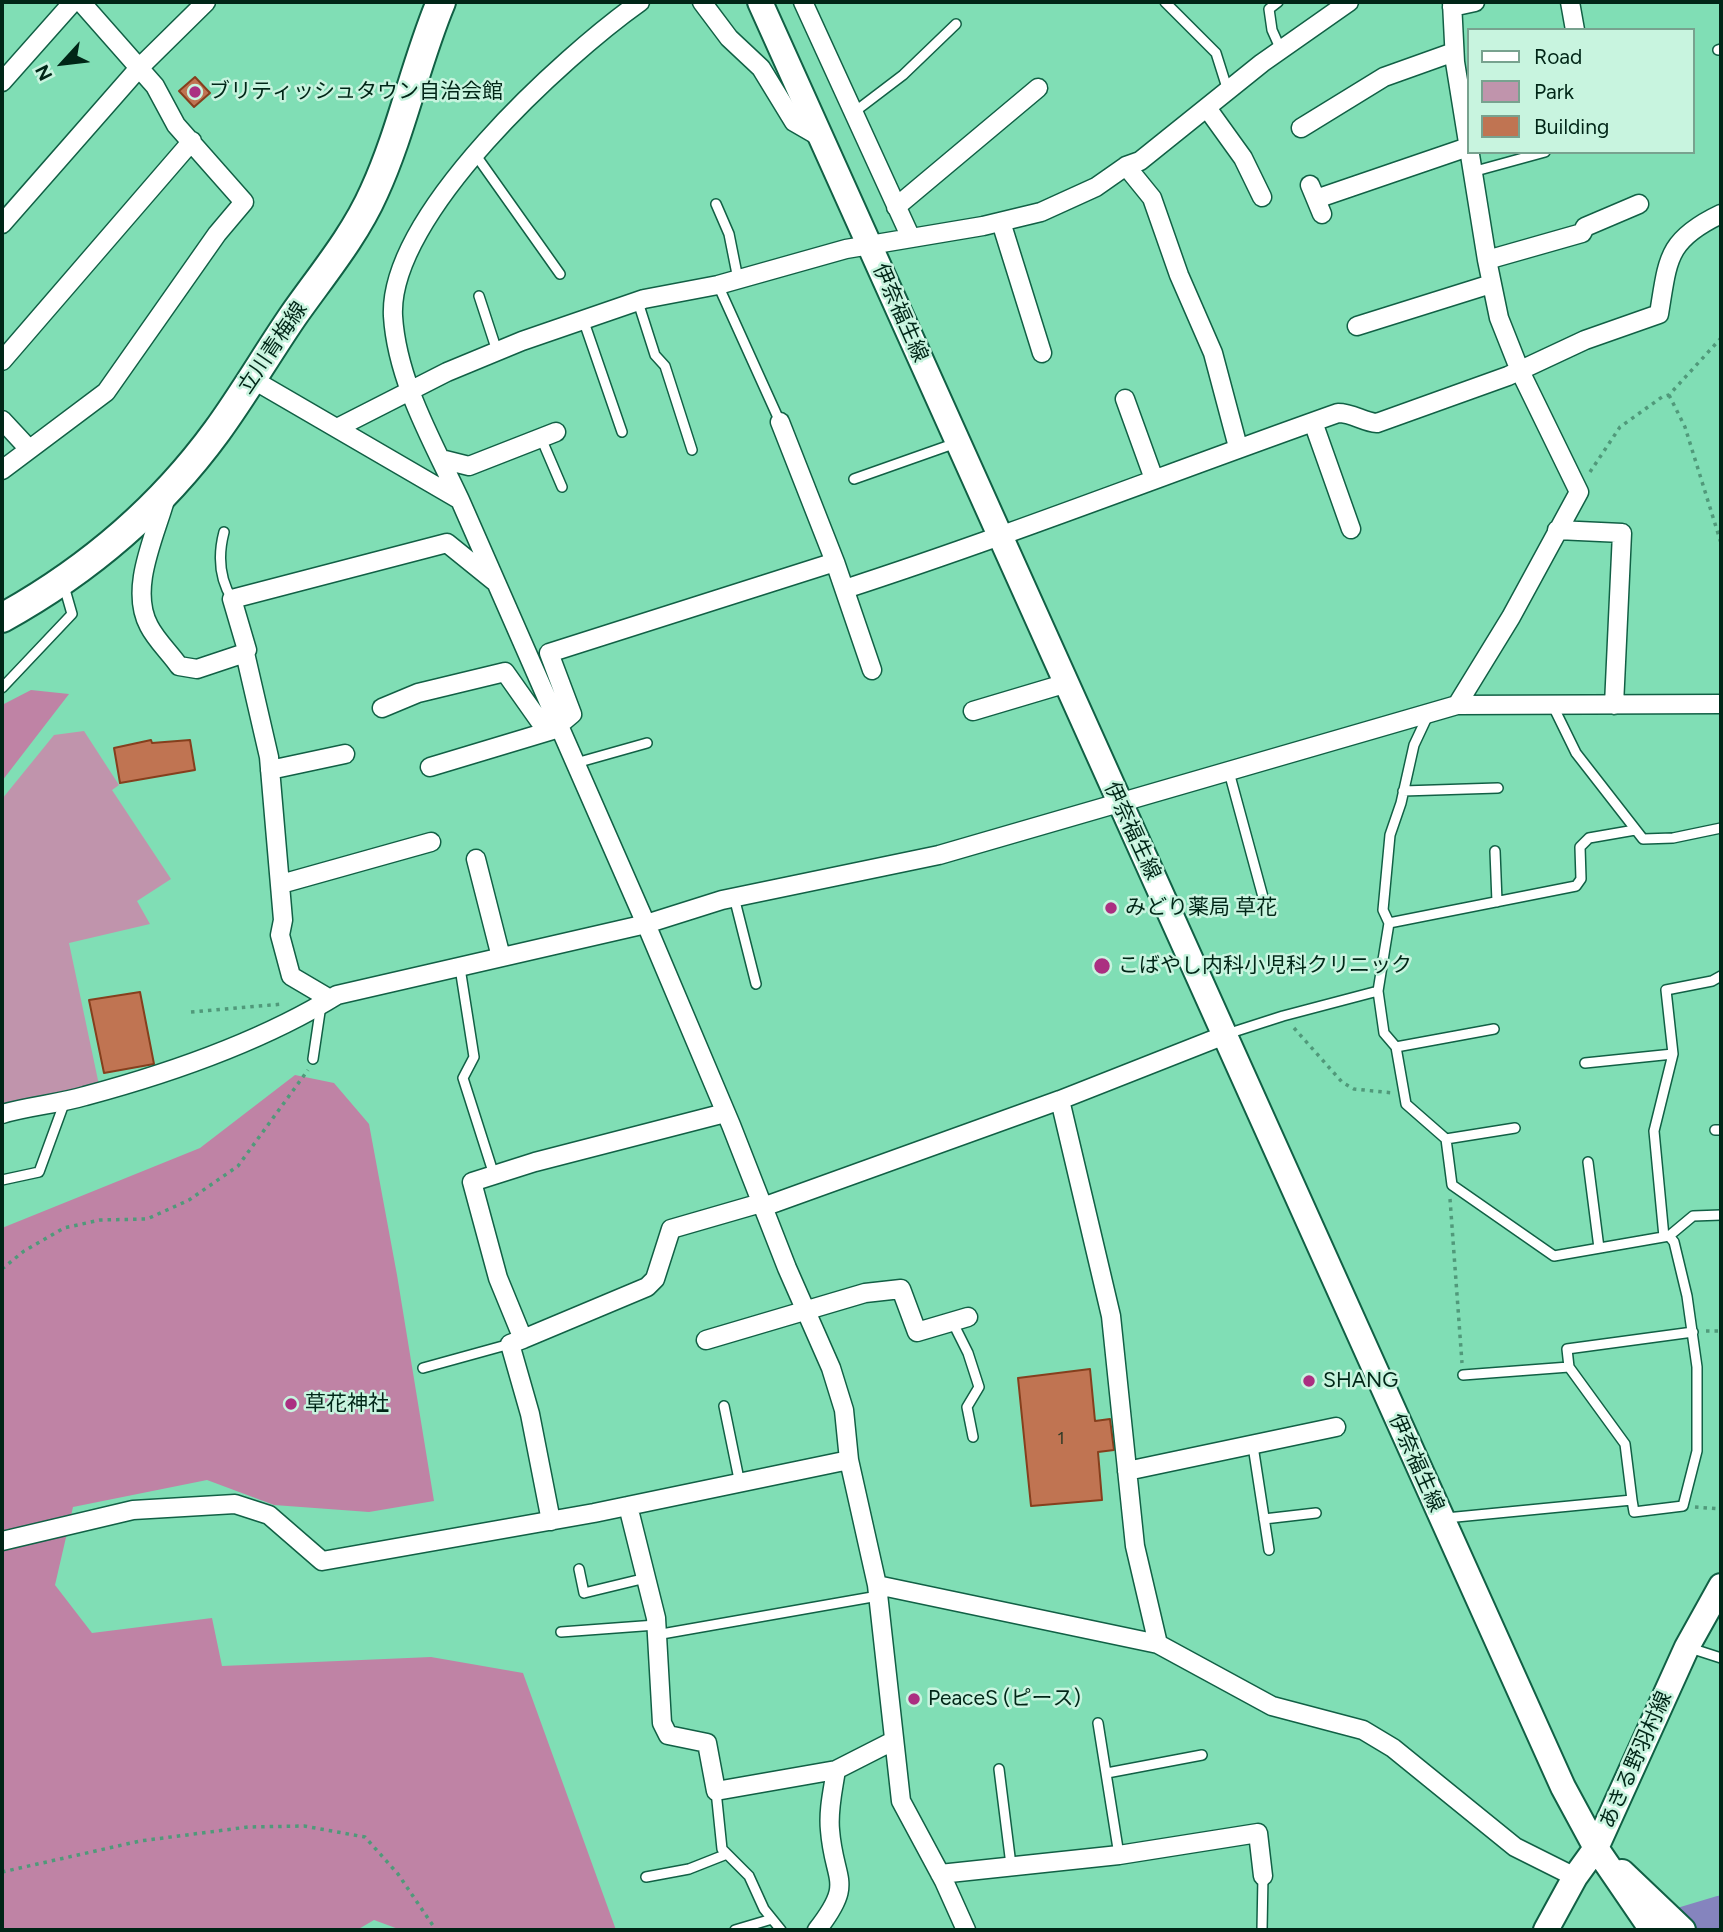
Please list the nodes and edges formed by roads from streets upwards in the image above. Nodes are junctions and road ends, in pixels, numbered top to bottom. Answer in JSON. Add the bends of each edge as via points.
{"nodes":[{"id":1,"x":73,"y":2,"type":"edge"},
{"id":2,"x":81,"y":2,"type":"edge"},
{"id":3,"x":206,"y":2,"type":"edge"},
{"id":4,"x":440,"y":2,"type":"edge"},
{"id":5,"x":640,"y":2,"type":"edge"},
{"id":6,"x":702,"y":2,"type":"edge"},
{"id":7,"x":760,"y":2,"type":"edge"},
{"id":8,"x":803,"y":2,"type":"edge"},
{"id":9,"x":1349,"y":2,"type":"edge"},
{"id":10,"x":1475,"y":2,"type":"edge"},
{"id":11,"x":1570,"y":2,"type":"edge"},
{"id":12,"x":1452,"y":4,"type":"edge"},
{"id":13,"x":1575,"y":28,"type":"edge"},
{"id":14,"x":1454,"y":52,"type":"junction"},
{"id":15,"x":138,"y":69,"type":"junction"},
{"id":16,"x":2,"y":82,"type":"edge"},
{"id":17,"x":1038,"y":88,"type":"dead end"},
{"id":18,"x":1207,"y":108,"type":"junction"},
{"id":19,"x":1301,"y":128,"type":"dead end"},
{"id":20,"x":820,"y":137,"type":"junction"},
{"id":21,"x":192,"y":141,"type":"junction"},
{"id":22,"x":1468,"y":147,"type":"edge"},
{"id":23,"x":1469,"y":154,"type":"edge"},
{"id":24,"x":1126,"y":166,"type":"junction"},
{"id":25,"x":1262,"y":197,"type":"dead end"},
{"id":26,"x":1316,"y":199,"type":"dead end"},
{"id":27,"x":1639,"y":204,"type":"dead end"},
{"id":28,"x":896,"y":207,"type":"junction"},
{"id":29,"x":1721,"y":214,"type":"edge"},
{"id":30,"x":1001,"y":222,"type":"junction"},
{"id":31,"x":2,"y":224,"type":"edge"},
{"id":32,"x":911,"y":238,"type":"junction"},
{"id":33,"x":870,"y":244,"type":"junction"},
{"id":34,"x":1486,"y":260,"type":"junction"},
{"id":35,"x":1491,"y":284,"type":"junction"},
{"id":36,"x":1357,"y":326,"type":"dead end"},
{"id":37,"x":1042,"y":353,"type":"dead end"},
{"id":38,"x":2,"y":360,"type":"edge"},
{"id":39,"x":1520,"y":371,"type":"junction"},
{"id":40,"x":252,"y":379,"type":"junction"},
{"id":41,"x":410,"y":391,"type":"junction"},
{"id":42,"x":1125,"y":399,"type":"dead end"},
{"id":43,"x":2,"y":420,"type":"edge"},
{"id":44,"x":780,"y":422,"type":"road end"},
{"id":45,"x":1313,"y":422,"type":"junction"},
{"id":46,"x":337,"y":428,"type":"junction"},
{"id":47,"x":548,"y":435,"type":"road end"},
{"id":48,"x":1238,"y":447,"type":"junction"},
{"id":49,"x":29,"y":449,"type":"junction"},
{"id":50,"x":441,"y":459,"type":"junction"},
{"id":51,"x":2,"y":470,"type":"edge"},
{"id":52,"x":1154,"y":478,"type":"junction"},
{"id":53,"x":169,"y":486,"type":"junction"},
{"id":54,"x":460,"y":500,"type":"junction"},
{"id":55,"x":1351,"y":529,"type":"dead end"},
{"id":56,"x":1557,"y":530,"type":"junction"},
{"id":57,"x":1000,"y":537,"type":"junction"},
{"id":58,"x":835,"y":562,"type":"junction"},
{"id":59,"x":497,"y":583,"type":"junction"},
{"id":60,"x":845,"y":589,"type":"junction"},
{"id":61,"x":2,"y":618,"type":"edge"},
{"id":62,"x":244,"y":653,"type":"junction"},
{"id":63,"x":872,"y":670,"type":"dead end"},
{"id":64,"x":1066,"y":683,"type":"junction"},
{"id":65,"x":1721,"y":704,"type":"edge"},
{"id":66,"x":1457,"y":705,"type":"junction"},
{"id":67,"x":1614,"y":705,"type":"junction"},
{"id":68,"x":382,"y":708,"type":"dead end"},
{"id":69,"x":973,"y":711,"type":"dead end"},
{"id":70,"x":559,"y":725,"type":"junction"},
{"id":71,"x":345,"y":754,"type":"dead end"},
{"id":72,"x":430,"y":767,"type":"dead end"},
{"id":73,"x":270,"y":770,"type":"junction"},
{"id":74,"x":1119,"y":805,"type":"junction"},
{"id":75,"x":431,"y":842,"type":"dead end"},
{"id":76,"x":476,"y":859,"type":"dead end"},
{"id":77,"x":281,"y":884,"type":"junction"},
{"id":78,"x":646,"y":924,"type":"junction"},
{"id":79,"x":501,"y":957,"type":"junction"},
{"id":80,"x":325,"y":1002,"type":"junction"},
{"id":81,"x":1225,"y":1035,"type":"junction"},
{"id":82,"x":1060,"y":1100,"type":"junction"},
{"id":83,"x":725,"y":1113,"type":"junction"},
{"id":84,"x":2,"y":1114,"type":"edge"},
{"id":85,"x":762,"y":1205,"type":"junction"},
{"id":86,"x":807,"y":1310,"type":"junction"},
{"id":87,"x":960,"y":1319,"type":"road end"},
{"id":88,"x":706,"y":1340,"type":"dead end"},
{"id":89,"x":516,"y":1342,"type":"junction"},
{"id":90,"x":1336,"y":1427,"type":"dead end"},
{"id":91,"x":849,"y":1460,"type":"junction"},
{"id":92,"x":1127,"y":1471,"type":"junction"},
{"id":93,"x":628,"y":1506,"type":"junction"},
{"id":94,"x":551,"y":1521,"type":"junction"},
{"id":95,"x":2,"y":1541,"type":"edge"},
{"id":96,"x":1721,"y":1586,"type":"edge"},
{"id":97,"x":877,"y":1590,"type":"junction"},
{"id":98,"x":1158,"y":1644,"type":"junction"},
{"id":99,"x":893,"y":1741,"type":"junction"},
{"id":100,"x":836,"y":1770,"type":"junction"},
{"id":101,"x":1596,"y":1848,"type":"junction"},
{"id":102,"x":940,"y":1874,"type":"junction"},
{"id":103,"x":1263,"y":1876,"type":"road end"},
{"id":104,"x":1575,"y":1877,"type":"junction"},
{"id":105,"x":1654,"y":1921,"type":"edge"},
{"id":106,"x":817,"y":1930,"type":"edge"},
{"id":107,"x":966,"y":1930,"type":"edge"},
{"id":108,"x":1546,"y":1930,"type":"edge"},
{"id":109,"x":1683,"y":1930,"type":"edge"}],
"edges":[{"from":1,"to":16,"type":"street"},
{"from":2,"to":15,"type":"street"},
{"from":3,"to":15,"type":"street"},
{"from":4,"to":40,"type":"main road","name":"立川青梅線","via":[[374,192],[355,229]]},
{"from":5,"to":41,"type":"street","via":[[594,35],[475,153],[424,225],[402,271],[393,313]]},
{"from":6,"to":20,"type":"street","via":[[729,38],[761,68],[794,122]]},
{"from":7,"to":20,"type":"main road","name":"伊奈福生線"},
{"from":8,"to":28,"type":"street"},
{"from":9,"to":18,"type":"street"},
{"from":10,"to":12,"type":"street"},
{"from":11,"to":13,"type":"street"},
{"from":12,"to":14,"type":"street"},
{"from":14,"to":19,"type":"street","via":[[1384,77]]},
{"from":14,"to":22,"type":"street"},
{"from":15,"to":21,"type":"street"},
{"from":15,"to":31,"type":"street"},
{"from":17,"to":28,"type":"street"},
{"from":18,"to":24,"type":"street","via":[[1140,161]]},
{"from":18,"to":25,"type":"street","via":[[1243,158]]},
{"from":20,"to":33,"type":"main road","name":"伊奈福生線"},
{"from":21,"to":38,"type":"street"},
{"from":21,"to":49,"type":"street","via":[[244,202],[106,392]]},
{"from":22,"to":26,"type":"street"},
{"from":23,"to":34,"type":"street"},
{"from":24,"to":30,"type":"street","via":[[1096,187],[1041,212]]},
{"from":24,"to":48,"type":"street","via":[[1152,198],[1213,353]]},
{"from":27,"to":34,"type":"street","via":[[1586,227],[1582,233]]},
{"from":28,"to":32,"type":"street"},
{"from":29,"to":39,"type":"street","via":[[1685,237],[1669,255],[1659,314],[1585,340]]},
{"from":30,"to":32,"type":"street"},
{"from":30,"to":37,"type":"street"},
{"from":32,"to":33,"type":"street"},
{"from":33,"to":41,"type":"street","via":[[638,302],[497,351]]},
{"from":33,"to":57,"type":"main road","name":"伊奈福生線"},
{"from":34,"to":35,"type":"street"},
{"from":35,"to":36,"type":"street"},
{"from":35,"to":39,"type":"street"},
{"from":39,"to":45,"type":"street","via":[[1377,423],[1347,413]]},
{"from":39,"to":56,"type":"street","via":[[1579,492]]},
{"from":40,"to":46,"type":"street"},
{"from":40,"to":53,"type":"main road","name":"立川青梅線","via":[[216,433]]},
{"from":41,"to":46,"type":"street"},
{"from":41,"to":50,"type":"street"},
{"from":42,"to":52,"type":"street"},
{"from":43,"to":49,"type":"street"},
{"from":44,"to":58,"type":"street"},
{"from":45,"to":48,"type":"street"},
{"from":45,"to":55,"type":"street"},
{"from":46,"to":54,"type":"street"},
{"from":47,"to":50,"type":"street","via":[[469,466]]},
{"from":48,"to":52,"type":"street"},
{"from":49,"to":51,"type":"street"},
{"from":50,"to":54,"type":"street"},
{"from":52,"to":57,"type":"street"},
{"from":53,"to":61,"type":"main road","name":"立川青梅線","via":[[97,557]]},
{"from":53,"to":62,"type":"street","via":[[143,579],[141,600],[149,626],[179,666],[197,669]]},
{"from":54,"to":59,"type":"street"},
{"from":56,"to":66,"type":"street"},
{"from":56,"to":67,"type":"street","via":[[1622,533]]},
{"from":57,"to":60,"type":"street"},
{"from":57,"to":64,"type":"main road","name":"伊奈福生線"},
{"from":58,"to":60,"type":"street"},
{"from":58,"to":70,"type":"street","via":[[549,653],[572,714]]},
{"from":59,"to":62,"type":"street","via":[[447,543],[232,599],[247,650]]},
{"from":59,"to":70,"type":"street"},
{"from":60,"to":63,"type":"street"},
{"from":62,"to":73,"type":"street"},
{"from":64,"to":69,"type":"street"},
{"from":64,"to":74,"type":"main road","name":"伊奈福生線"},
{"from":65,"to":67,"type":"street"},
{"from":66,"to":67,"type":"street"},
{"from":66,"to":74,"type":"street"},
{"from":68,"to":70,"type":"street","via":[[418,693],[505,672],[541,723]]},
{"from":70,"to":72,"type":"street"},
{"from":70,"to":78,"type":"street"},
{"from":71,"to":73,"type":"street"},
{"from":73,"to":77,"type":"street"},
{"from":74,"to":78,"type":"street","via":[[939,855],[734,897]]},
{"from":74,"to":81,"type":"main road","name":"伊奈福生線"},
{"from":75,"to":77,"type":"street"},
{"from":76,"to":79,"type":"street"},
{"from":77,"to":80,"type":"street","via":[[284,920],[280,935],[291,976]]},
{"from":78,"to":79,"type":"street"},
{"from":78,"to":83,"type":"street"},
{"from":79,"to":80,"type":"street","via":[[337,995]]},
{"from":80,"to":84,"type":"street","via":[[229,1048],[157,1074]]},
{"from":81,"to":82,"type":"street"},
{"from":81,"to":101,"type":"main road","name":"伊奈福生線","via":[[1563,1787]]},
{"from":82,"to":85,"type":"street"},
{"from":82,"to":92,"type":"street","via":[[1111,1316]]},
{"from":83,"to":85,"type":"street"},
{"from":83,"to":89,"type":"street","via":[[472,1182]]},
{"from":85,"to":86,"type":"street"},
{"from":85,"to":89,"type":"street","via":[[671,1228],[655,1279],[647,1287]]},
{"from":86,"to":87,"type":"street","via":[[866,1293],[901,1289],[917,1332]]},
{"from":86,"to":88,"type":"street"},
{"from":86,"to":91,"type":"street","via":[[844,1410]]},
{"from":89,"to":94,"type":"street"},
{"from":90,"to":92,"type":"street"},
{"from":91,"to":93,"type":"street"},
{"from":91,"to":97,"type":"street"},
{"from":92,"to":98,"type":"street","via":[[1136,1546]]},
{"from":93,"to":94,"type":"street"},
{"from":93,"to":100,"type":"street","via":[[656,1630],[664,1730],[668,1735],[707,1743],[716,1791]]},
{"from":94,"to":95,"type":"street","via":[[322,1561],[269,1515],[235,1504],[133,1510]]},
{"from":96,"to":101,"type":"main road","name":"あきる野羽村線","via":[[1687,1647]]},
{"from":97,"to":98,"type":"street"},
{"from":97,"to":99,"type":"street"},
{"from":98,"to":104,"type":"street","via":[[1272,1706],[1363,1730],[1393,1748],[1515,1847]]},
{"from":99,"to":100,"type":"street"},
{"from":99,"to":102,"type":"street","via":[[901,1801]]},
{"from":100,"to":106,"type":"street","via":[[830,1829],[840,1892],[836,1906]]},
{"from":101,"to":104,"type":"main road","name":"あきる野羽村線"},
{"from":101,"to":105,"type":"main road","name":"伊奈福生線"},
{"from":102,"to":103,"type":"street","via":[[1119,1855],[1258,1833]]},
{"from":102,"to":107,"type":"street"},
{"from":104,"to":108,"type":"main road","name":"あきる野羽村線"},
{"from":105,"to":109,"type":"main road","name":"伊奈福生線"}]}
